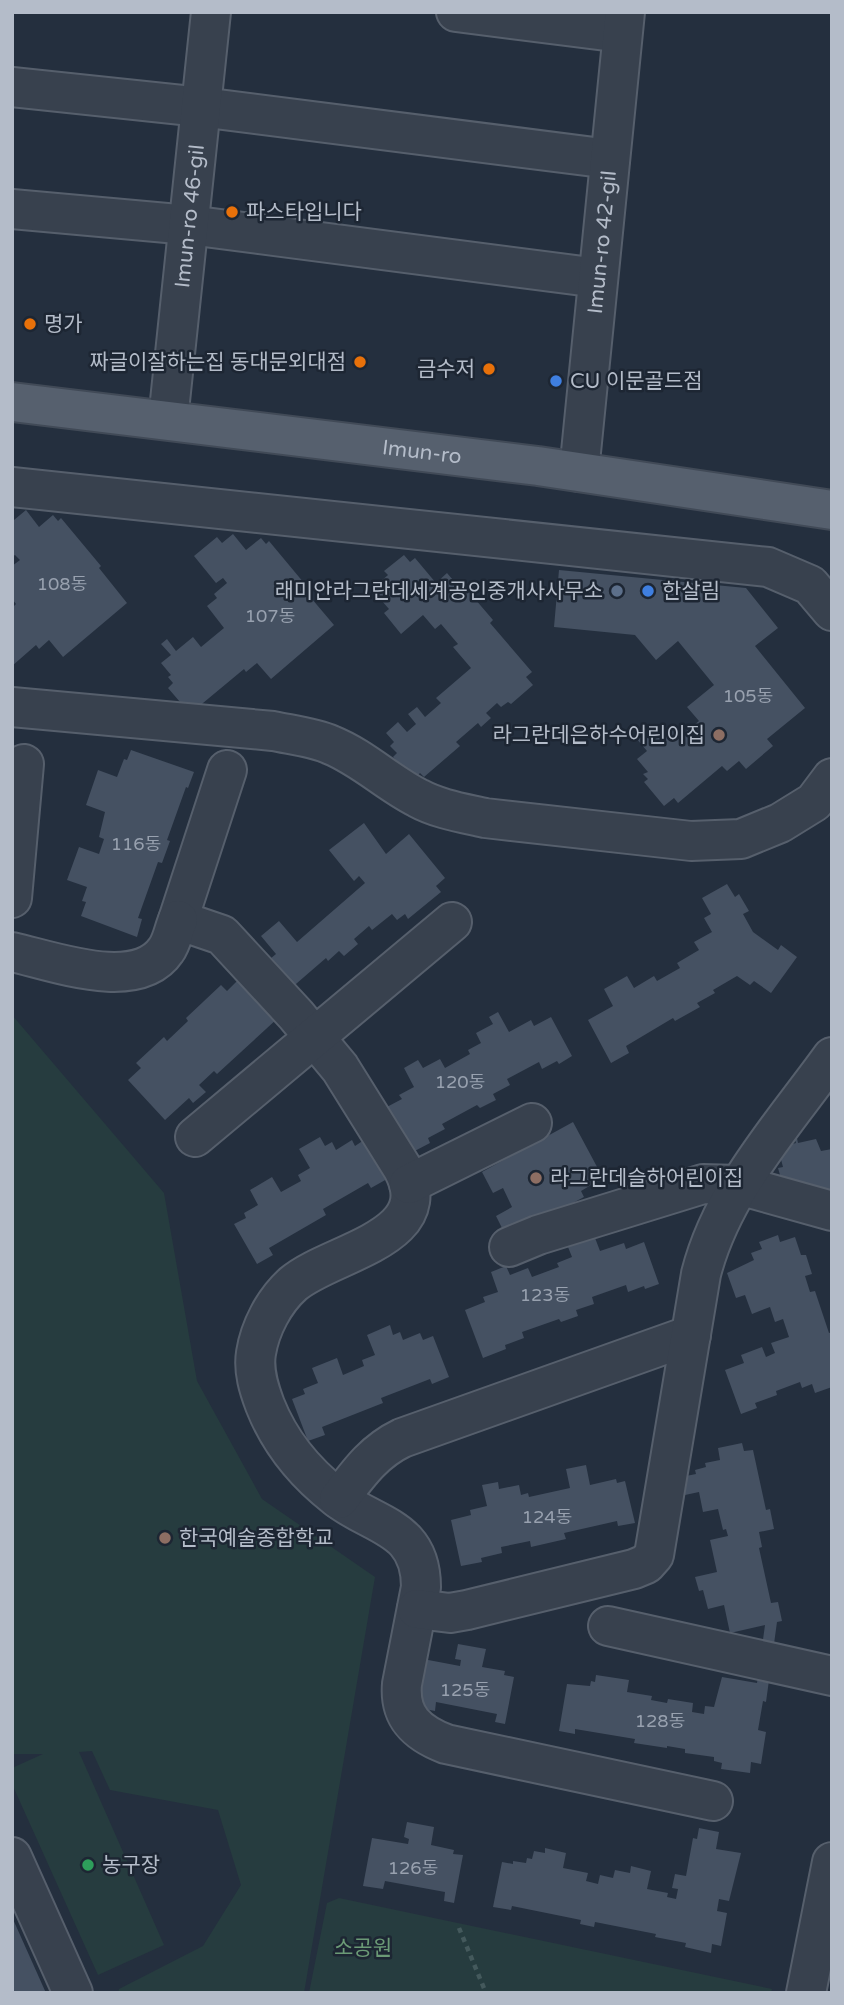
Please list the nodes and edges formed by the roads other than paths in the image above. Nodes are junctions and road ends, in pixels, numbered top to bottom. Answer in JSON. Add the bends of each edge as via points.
{"nodes":[{"id":1,"x":211,"y":12,"type":"edge"},
{"id":2,"x":456,"y":12,"type":"edge"},
{"id":3,"x":624,"y":23,"type":"edge"},
{"id":4,"x":12,"y":88,"type":"edge"},
{"id":5,"x":201,"y":107,"type":"junction"},
{"id":6,"x":610,"y":159,"type":"junction"},
{"id":7,"x":12,"y":209,"type":"edge"},
{"id":8,"x":189,"y":225,"type":"junction"},
{"id":9,"x":598,"y":278,"type":"junction"},
{"id":10,"x":12,"y":402,"type":"edge"},
{"id":11,"x":168,"y":420,"type":"junction"},
{"id":12,"x":579,"y":472,"type":"junction"},
{"id":13,"x":12,"y":487,"type":"edge"},
{"id":14,"x":832,"y":510,"type":"edge"},
{"id":15,"x":832,"y":611,"type":"edge"},
{"id":16,"x":12,"y":707,"type":"edge"},
{"id":17,"x":23,"y":764,"type":"dead end"},
{"id":18,"x":228,"y":770,"type":"dead end"},
{"id":19,"x":832,"y":778,"type":"edge"},
{"id":20,"x":12,"y":898,"type":"edge"},
{"id":21,"x":178,"y":920,"type":"junction"},
{"id":22,"x":452,"y":922,"type":"dead end"},
{"id":23,"x":12,"y":952,"type":"edge"},
{"id":24,"x":315,"y":1037,"type":"junction"},
{"id":25,"x":832,"y":1057,"type":"edge"},
{"id":26,"x":532,"y":1123,"type":"dead end"},
{"id":27,"x":195,"y":1137,"type":"dead end"},
{"id":28,"x":409,"y":1184,"type":"junction"},
{"id":29,"x":739,"y":1185,"type":"junction"},
{"id":30,"x":832,"y":1211,"type":"edge"},
{"id":31,"x":509,"y":1247,"type":"dead end"},
{"id":32,"x":691,"y":1335,"type":"junction"},
{"id":33,"x":339,"y":1499,"type":"junction"},
{"id":34,"x":417,"y":1609,"type":"junction"},
{"id":35,"x":608,"y":1626,"type":"dead end"},
{"id":36,"x":832,"y":1676,"type":"edge"},
{"id":37,"x":713,"y":1801,"type":"dead end"},
{"id":38,"x":12,"y":1857,"type":"edge"},
{"id":39,"x":832,"y":1862,"type":"edge"},
{"id":40,"x":73,"y":1993,"type":"edge"},
{"id":41,"x":806,"y":1993,"type":"edge"}],
"edges":[{"from":1,"to":5,"type":"street","name":"Imun-ro 46-gil"},
{"from":2,"to":3,"type":"street"},
{"from":3,"to":6,"type":"street","name":"Imun-ro 42-gil"},
{"from":4,"to":5,"type":"street"},
{"from":5,"to":6,"type":"street"},
{"from":5,"to":8,"type":"street","name":"Imun-ro 46-gil"},
{"from":6,"to":9,"type":"street","name":"Imun-ro 42-gil"},
{"from":7,"to":8,"type":"street"},
{"from":8,"to":9,"type":"street"},
{"from":8,"to":11,"type":"street","name":"Imun-ro 46-gil"},
{"from":9,"to":12,"type":"street","name":"Imun-ro 42-gil"},
{"from":10,"to":11,"type":"main road","name":"Imun-ro"},
{"from":11,"to":12,"type":"main road","name":"Imun-ro"},
{"from":12,"to":14,"type":"main road","name":"Imun-ro"},
{"from":13,"to":15,"type":"street","via":[[768,567],[810,585]]},
{"from":16,"to":19,"type":"street","via":[[273,731],[330,744],[418,799],[466,814],[691,841],[741,839],[780,823],[814,802]]},
{"from":17,"to":20,"type":"street"},
{"from":18,"to":21,"type":"street"},
{"from":21,"to":23,"type":"street","via":[[166,950],[141,970],[106,973]]},
{"from":21,"to":24,"type":"street","via":[[222,935]]},
{"from":22,"to":24,"type":"street"},
{"from":24,"to":27,"type":"street"},
{"from":24,"to":28,"type":"street","via":[[340,1068]]},
{"from":25,"to":29,"type":"street"},
{"from":26,"to":28,"type":"street"},
{"from":28,"to":33,"type":"street","via":[[409,1205],[399,1224],[294,1283],[280,1298],[257,1347],[255,1370],[273,1424],[296,1459]]},
{"from":29,"to":30,"type":"street"},
{"from":29,"to":31,"type":"street","via":[[703,1184]]},
{"from":29,"to":32,"type":"street","via":[[706,1253]]},
{"from":32,"to":33,"type":"street","via":[[401,1438],[371,1458]]},
{"from":32,"to":34,"type":"street","via":[[658,1542],[646,1564],[467,1610]]},
{"from":33,"to":34,"type":"street","via":[[408,1541],[421,1572]]},
{"from":34,"to":37,"type":"street","via":[[401,1697],[409,1721],[419,1731],[446,1744]]},
{"from":35,"to":36,"type":"street"},
{"from":38,"to":40,"type":"street"},
{"from":39,"to":41,"type":"street"}]}
